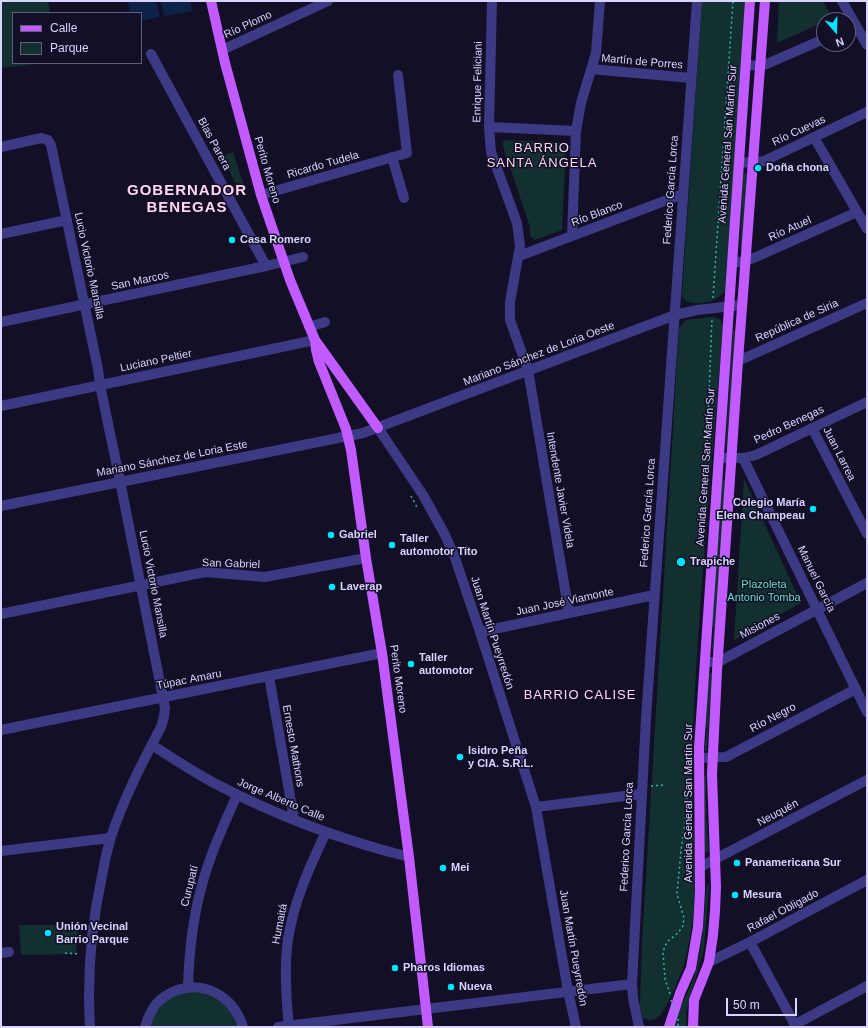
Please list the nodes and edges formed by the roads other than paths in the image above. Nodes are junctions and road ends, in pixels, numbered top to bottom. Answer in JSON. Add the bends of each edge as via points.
{"nodes":[{"id":1,"x":211,"y":1,"type":"edge"},
{"id":2,"x":328,"y":1,"type":"edge"},
{"id":3,"x":492,"y":1,"type":"edge"},
{"id":4,"x":600,"y":1,"type":"edge"},
{"id":5,"x":697,"y":1,"type":"edge"},
{"id":6,"x":750,"y":1,"type":"edge"},
{"id":7,"x":764,"y":1,"type":"edge"},
{"id":8,"x":842,"y":1,"type":"edge"},
{"id":9,"x":846,"y":12,"type":"edge"},
{"id":10,"x":856,"y":32,"type":"edge"},
{"id":11,"x":816,"y":42,"type":"edge"},
{"id":12,"x":867,"y":45,"type":"edge"},
{"id":13,"x":222,"y":50,"type":"junction"},
{"id":14,"x":151,"y":54,"type":"dead end"},
{"id":15,"x":746,"y":65,"type":"junction"},
{"id":16,"x":760,"y":66,"type":"junction"},
{"id":17,"x":591,"y":69,"type":"junction"},
{"id":18,"x":398,"y":75,"type":"dead end"},
{"id":19,"x":691,"y":78,"type":"junction"},
{"id":20,"x":867,"y":112,"type":"edge"},
{"id":21,"x":489,"y":128,"type":"junction"},
{"id":22,"x":576,"y":131,"type":"junction"},
{"id":23,"x":814,"y":137,"type":"junction"},
{"id":24,"x":1,"y":146,"type":"edge"},
{"id":25,"x":392,"y":157,"type":"junction"},
{"id":26,"x":739,"y":162,"type":"junction"},
{"id":27,"x":753,"y":163,"type":"junction"},
{"id":28,"x":683,"y":194,"type":"junction"},
{"id":29,"x":261,"y":195,"type":"junction"},
{"id":30,"x":404,"y":198,"type":"dead end"},
{"id":31,"x":857,"y":212,"type":"junction"},
{"id":32,"x":67,"y":220,"type":"junction"},
{"id":33,"x":867,"y":230,"type":"edge"},
{"id":34,"x":1,"y":234,"type":"edge"},
{"id":35,"x":572,"y":236,"type":"junction"},
{"id":36,"x":519,"y":256,"type":"junction"},
{"id":37,"x":303,"y":257,"type":"dead end"},
{"id":38,"x":745,"y":261,"type":"junction"},
{"id":39,"x":283,"y":262,"type":"junction"},
{"id":40,"x":732,"y":263,"type":"junction"},
{"id":41,"x":266,"y":266,"type":"junction"},
{"id":42,"x":867,"y":302,"type":"edge"},
{"id":43,"x":84,"y":304,"type":"junction"},
{"id":44,"x":742,"y":305,"type":"junction"},
{"id":45,"x":729,"y":306,"type":"junction"},
{"id":46,"x":675,"y":315,"type":"junction"},
{"id":47,"x":1,"y":322,"type":"edge"},
{"id":48,"x":325,"y":322,"type":"dead end"},
{"id":49,"x":309,"y":327,"type":"junction"},
{"id":50,"x":315,"y":340,"type":"junction"},
{"id":51,"x":738,"y":361,"type":"junction"},
{"id":52,"x":528,"y":370,"type":"junction"},
{"id":53,"x":100,"y":386,"type":"junction"},
{"id":54,"x":867,"y":402,"type":"edge"},
{"id":55,"x":1,"y":406,"type":"edge"},
{"id":56,"x":378,"y":428,"type":"junction"},
{"id":57,"x":812,"y":428,"type":"junction"},
{"id":58,"x":348,"y":436,"type":"junction"},
{"id":59,"x":719,"y":458,"type":"junction"},
{"id":60,"x":743,"y":458,"type":"junction"},
{"id":61,"x":732,"y":459,"type":"junction"},
{"id":62,"x":120,"y":481,"type":"junction"},
{"id":63,"x":1,"y":506,"type":"edge"},
{"id":64,"x":866,"y":532,"type":"edge"},
{"id":65,"x":366,"y":558,"type":"junction"},
{"id":66,"x":867,"y":583,"type":"edge"},
{"id":67,"x":140,"y":585,"type":"junction"},
{"id":68,"x":654,"y":595,"type":"junction"},
{"id":69,"x":818,"y":609,"type":"junction"},
{"id":70,"x":570,"y":613,"type":"junction"},
{"id":71,"x":1,"y":614,"type":"edge"},
{"id":72,"x":480,"y":632,"type":"junction"},
{"id":73,"x":382,"y":653,"type":"junction"},
{"id":74,"x":705,"y":662,"type":"junction"},
{"id":75,"x":718,"y":662,"type":"junction"},
{"id":76,"x":269,"y":676,"type":"junction"},
{"id":77,"x":856,"y":689,"type":"junction"},
{"id":78,"x":163,"y":697,"type":"junction"},
{"id":79,"x":867,"y":712,"type":"edge"},
{"id":80,"x":1,"y":730,"type":"edge"},
{"id":81,"x":152,"y":745,"type":"junction"},
{"id":82,"x":699,"y":758,"type":"junction"},
{"id":83,"x":713,"y":758,"type":"junction"},
{"id":84,"x":867,"y":780,"type":"edge"},
{"id":85,"x":641,"y":794,"type":"junction"},
{"id":86,"x":237,"y":795,"type":"junction"},
{"id":87,"x":536,"y":807,"type":"junction"},
{"id":88,"x":294,"y":819,"type":"junction"},
{"id":89,"x":326,"y":832,"type":"junction"},
{"id":90,"x":110,"y":838,"type":"junction"},
{"id":91,"x":1,"y":851,"type":"edge"},
{"id":92,"x":409,"y":857,"type":"junction"},
{"id":93,"x":715,"y":860,"type":"junction"},
{"id":94,"x":700,"y":867,"type":"junction"},
{"id":95,"x":867,"y":880,"type":"edge"},
{"id":96,"x":750,"y":942,"type":"junction"},
{"id":97,"x":709,"y":962,"type":"junction"},
{"id":98,"x":632,"y":984,"type":"junction"},
{"id":99,"x":867,"y":986,"type":"edge"},
{"id":100,"x":188,"y":988,"type":"junction"},
{"id":101,"x":568,"y":991,"type":"junction"},
{"id":102,"x":426,"y":1009,"type":"junction"},
{"id":103,"x":289,"y":1026,"type":"edge"},
{"id":104,"x":795,"y":1026,"type":"edge"},
{"id":105,"x":90,"y":1027,"type":"edge"},
{"id":106,"x":145,"y":1027,"type":"edge"},
{"id":107,"x":243,"y":1027,"type":"edge"},
{"id":108,"x":278,"y":1027,"type":"edge"},
{"id":109,"x":428,"y":1027,"type":"edge"},
{"id":110,"x":576,"y":1027,"type":"edge"},
{"id":111,"x":639,"y":1027,"type":"edge"},
{"id":112,"x":669,"y":1027,"type":"edge"},
{"id":113,"x":693,"y":1027,"type":"edge"}],
"edges":[{"from":1,"to":13,"type":"main road","name":"Perito Moreno"},
{"from":2,"to":13,"type":"street","name":"Río Plomo"},
{"from":3,"to":21,"type":"street","name":"Enrique Feliciani"},
{"from":4,"to":17,"type":"street","via":[[596,53]]},
{"from":5,"to":19,"type":"street","name":"Federico García Lorca"},
{"from":6,"to":15,"type":"main road","name":"Avenida General San Martín Sur"},
{"from":7,"to":16,"type":"main road","name":"Avenida General San Martín Sur"},
{"from":8,"to":9,"type":"street"},
{"from":10,"to":12,"type":"street"},
{"from":11,"to":16,"type":"street"},
{"from":13,"to":29,"type":"main road","name":"Perito Moreno"},
{"from":14,"to":41,"type":"street","name":"Blas Parera"},
{"from":15,"to":16,"type":"street"},
{"from":15,"to":26,"type":"main road","name":"Avenida General San Martín Sur"},
{"from":16,"to":27,"type":"main road","name":"Avenida General San Martín Sur"},
{"from":17,"to":19,"type":"street","name":"Martín de Porres"},
{"from":17,"to":22,"type":"street"},
{"from":18,"to":25,"type":"street","name":"Ricardo Tudela","via":[[407,153]]},
{"from":19,"to":28,"type":"street","name":"Federico García Lorca"},
{"from":20,"to":23,"type":"street","name":"Río Cuevas"},
{"from":21,"to":22,"type":"street"},
{"from":21,"to":36,"type":"street","name":"Enrique Feliciani","via":[[493,159],[519,229]]},
{"from":22,"to":35,"type":"street"},
{"from":23,"to":27,"type":"street","name":"Río Cuevas","via":[[764,161]]},
{"from":23,"to":31,"type":"street"},
{"from":24,"to":32,"type":"street","name":"Lucio Victorio Mansilla","via":[[41,138],[48,140]]},
{"from":25,"to":29,"type":"street","name":"Ricardo Tudela"},
{"from":25,"to":30,"type":"street"},
{"from":26,"to":27,"type":"street","name":"Río Cuevas"},
{"from":26,"to":40,"type":"main road","name":"Avenida General San Martín Sur"},
{"from":27,"to":38,"type":"main road","name":"Avenida General San Martín Sur"},
{"from":28,"to":35,"type":"street","name":"Río Blanco"},
{"from":28,"to":46,"type":"street","name":"Federico García Lorca"},
{"from":29,"to":39,"type":"main road","name":"Perito Moreno"},
{"from":31,"to":33,"type":"street"},
{"from":31,"to":38,"type":"street","name":"Río Atuel"},
{"from":32,"to":34,"type":"street"},
{"from":32,"to":43,"type":"street","name":"Lucio Victorio Mansilla"},
{"from":35,"to":36,"type":"street","name":"Río Blanco"},
{"from":36,"to":52,"type":"street","name":"Enrique Feliciani","via":[[510,302],[510,320]]},
{"from":37,"to":39,"type":"street","name":"San Marcos"},
{"from":38,"to":40,"type":"street","name":"Río Atuel"},
{"from":38,"to":44,"type":"main road","name":"Avenida General San Martín Sur"},
{"from":39,"to":41,"type":"street","name":"San Marcos"},
{"from":39,"to":49,"type":"main road","name":"Perito Moreno"},
{"from":40,"to":45,"type":"main road","name":"Avenida General San Martín Sur"},
{"from":41,"to":43,"type":"street","name":"San Marcos"},
{"from":42,"to":51,"type":"street","name":"República de Siria"},
{"from":43,"to":47,"type":"street","name":"San Marcos"},
{"from":43,"to":53,"type":"street","name":"Lucio Victorio Mansilla"},
{"from":44,"to":45,"type":"street","name":"Mariano Sánchez de Loria Oeste"},
{"from":44,"to":51,"type":"main road","name":"Avenida General San Martín Sur"},
{"from":45,"to":46,"type":"street","name":"Mariano Sánchez de Loria Oeste"},
{"from":45,"to":59,"type":"main road","name":"Avenida General San Martín Sur"},
{"from":46,"to":52,"type":"street","name":"Mariano Sánchez de Loria Oeste"},
{"from":46,"to":68,"type":"street","name":"Federico García Lorca"},
{"from":48,"to":49,"type":"street"},
{"from":49,"to":50,"type":"main road","name":"Perito Moreno"},
{"from":50,"to":53,"type":"street","name":"Luciano Peltier"},
{"from":50,"to":56,"type":"main road","name":"Perito Moreno"},
{"from":50,"to":58,"type":"main road","name":"Perito Moreno","via":[[319,362]]},
{"from":51,"to":61,"type":"main road","name":"Avenida General San Martín Sur"},
{"from":52,"to":56,"type":"street","name":"Mariano Sánchez de Loria Oeste"},
{"from":52,"to":70,"type":"street","name":"Intendente Javier Videla"},
{"from":53,"to":55,"type":"street","name":"Luciano Peltier"},
{"from":53,"to":62,"type":"street","name":"Lucio Victorio Mansilla"},
{"from":54,"to":57,"type":"street","name":"Pedro Benegas"},
{"from":56,"to":58,"type":"street","name":"Mariano Sánchez de Loria Oeste"},
{"from":56,"to":72,"type":"street","name":"Juan Martín Pueyrredón","via":[[423,495],[444,533]]},
{"from":57,"to":60,"type":"street","name":"Pedro Benegas","via":[[756,455]]},
{"from":57,"to":64,"type":"street","name":"Juan Larrea"},
{"from":58,"to":62,"type":"street","name":"Mariano Sánchez de Loria Este"},
{"from":58,"to":65,"type":"main road","name":"Perito Moreno"},
{"from":59,"to":61,"type":"street","name":"Pedro Benegas"},
{"from":59,"to":74,"type":"main road","name":"Avenida General San Martín Sur"},
{"from":60,"to":61,"type":"street","name":"Pedro Benegas"},
{"from":60,"to":69,"type":"street","name":"Manuel García"},
{"from":61,"to":75,"type":"main road","name":"Avenida General San Martín Sur"},
{"from":62,"to":63,"type":"street","name":"Mariano Sánchez de Loria Este"},
{"from":62,"to":67,"type":"street","name":"Lucio Victorio Mansilla"},
{"from":65,"to":67,"type":"street","name":"San Gabriel","via":[[265,577],[205,572]]},
{"from":65,"to":73,"type":"main road","name":"Perito Moreno"},
{"from":66,"to":69,"type":"street","name":"Misiones"},
{"from":67,"to":71,"type":"street","name":"San Gabriel"},
{"from":67,"to":78,"type":"street","name":"Lucio Victorio Mansilla"},
{"from":68,"to":70,"type":"street","name":"Juan José Viamonte"},
{"from":68,"to":85,"type":"street","name":"Federico García Lorca"},
{"from":69,"to":75,"type":"street","name":"Misiones"},
{"from":69,"to":77,"type":"street","name":"Manuel García"},
{"from":70,"to":72,"type":"street","name":"Juan José Viamonte"},
{"from":72,"to":87,"type":"street","name":"Juan Martín Pueyrredón"},
{"from":73,"to":76,"type":"street","name":"Túpac Amaru"},
{"from":73,"to":92,"type":"main road","name":"Perito Moreno"},
{"from":74,"to":75,"type":"street","name":"Misiones"},
{"from":74,"to":82,"type":"main road","name":"Avenida General San Martín Sur"},
{"from":75,"to":83,"type":"main road","name":"Avenida General San Martín Sur"},
{"from":76,"to":78,"type":"street","name":"Túpac Amaru"},
{"from":76,"to":88,"type":"street","name":"Ernesto Mathons"},
{"from":77,"to":79,"type":"street","name":"Manuel García"},
{"from":77,"to":83,"type":"street","name":"Río Negro","via":[[726,757]]},
{"from":78,"to":80,"type":"street","name":"Túpac Amaru"},
{"from":78,"to":81,"type":"street","name":"Lucio Victorio Mansilla","via":[[164,717]]},
{"from":81,"to":86,"type":"street","name":"Jorge Alberto Calle","via":[[192,771]]},
{"from":81,"to":90,"type":"street","name":"Lucio Victorio Mansilla","via":[[130,786]]},
{"from":82,"to":83,"type":"street","name":"Río Negro"},
{"from":82,"to":94,"type":"main road","name":"Avenida General San Martín Sur"},
{"from":83,"to":93,"type":"main road","name":"Avenida General San Martín Sur"},
{"from":84,"to":93,"type":"street","name":"Neuquén"},
{"from":85,"to":87,"type":"street"},
{"from":85,"to":98,"type":"street","name":"Federico García Lorca"},
{"from":86,"to":88,"type":"street","name":"Jorge Alberto Calle"},
{"from":86,"to":100,"type":"street","name":"Curupatí","via":[[204,878],[190,941]]},
{"from":87,"to":101,"type":"street","name":"Juan Martín Pueyrredón"},
{"from":88,"to":89,"type":"street","name":"Jorge Alberto Calle"},
{"from":89,"to":92,"type":"street","name":"Jorge Alberto Calle"},
{"from":89,"to":103,"type":"street","name":"Humaitá","via":[[300,892],[288,939],[286,975]]},
{"from":90,"to":91,"type":"street"},
{"from":90,"to":105,"type":"street","name":"Lucio Victorio Mansilla","via":[[96,903],[90,954]]},
{"from":92,"to":102,"type":"main road","name":"Perito Moreno"},
{"from":93,"to":94,"type":"street","name":"Neuquén"},
{"from":93,"to":97,"type":"main road","name":"Avenida General San Martín Sur","via":[[715,911]]},
{"from":94,"to":112,"type":"main road","name":"Avenida General San Martín Sur","via":[[698,927],[693,959]]},
{"from":95,"to":96,"type":"street","name":"Rafael Obligado"},
{"from":96,"to":97,"type":"street","name":"Rafael Obligado"},
{"from":96,"to":104,"type":"street"},
{"from":97,"to":113,"type":"main road","name":"Avenida General San Martín Sur","via":[[694,1000]]},
{"from":98,"to":101,"type":"street"},
{"from":98,"to":111,"type":"street","name":"Federico García Lorca"},
{"from":99,"to":104,"type":"street"},
{"from":100,"to":106,"type":"street","via":[[172,992],[159,1001],[149,1014]]},
{"from":100,"to":107,"type":"street","via":[[204,988],[231,1003],[240,1016]]},
{"from":101,"to":102,"type":"street"},
{"from":101,"to":110,"type":"street","name":"Juan Martín Pueyrredón"},
{"from":102,"to":103,"type":"street"},
{"from":102,"to":109,"type":"main road","name":"Perito Moreno"},
{"from":103,"to":108,"type":"street"}]}
